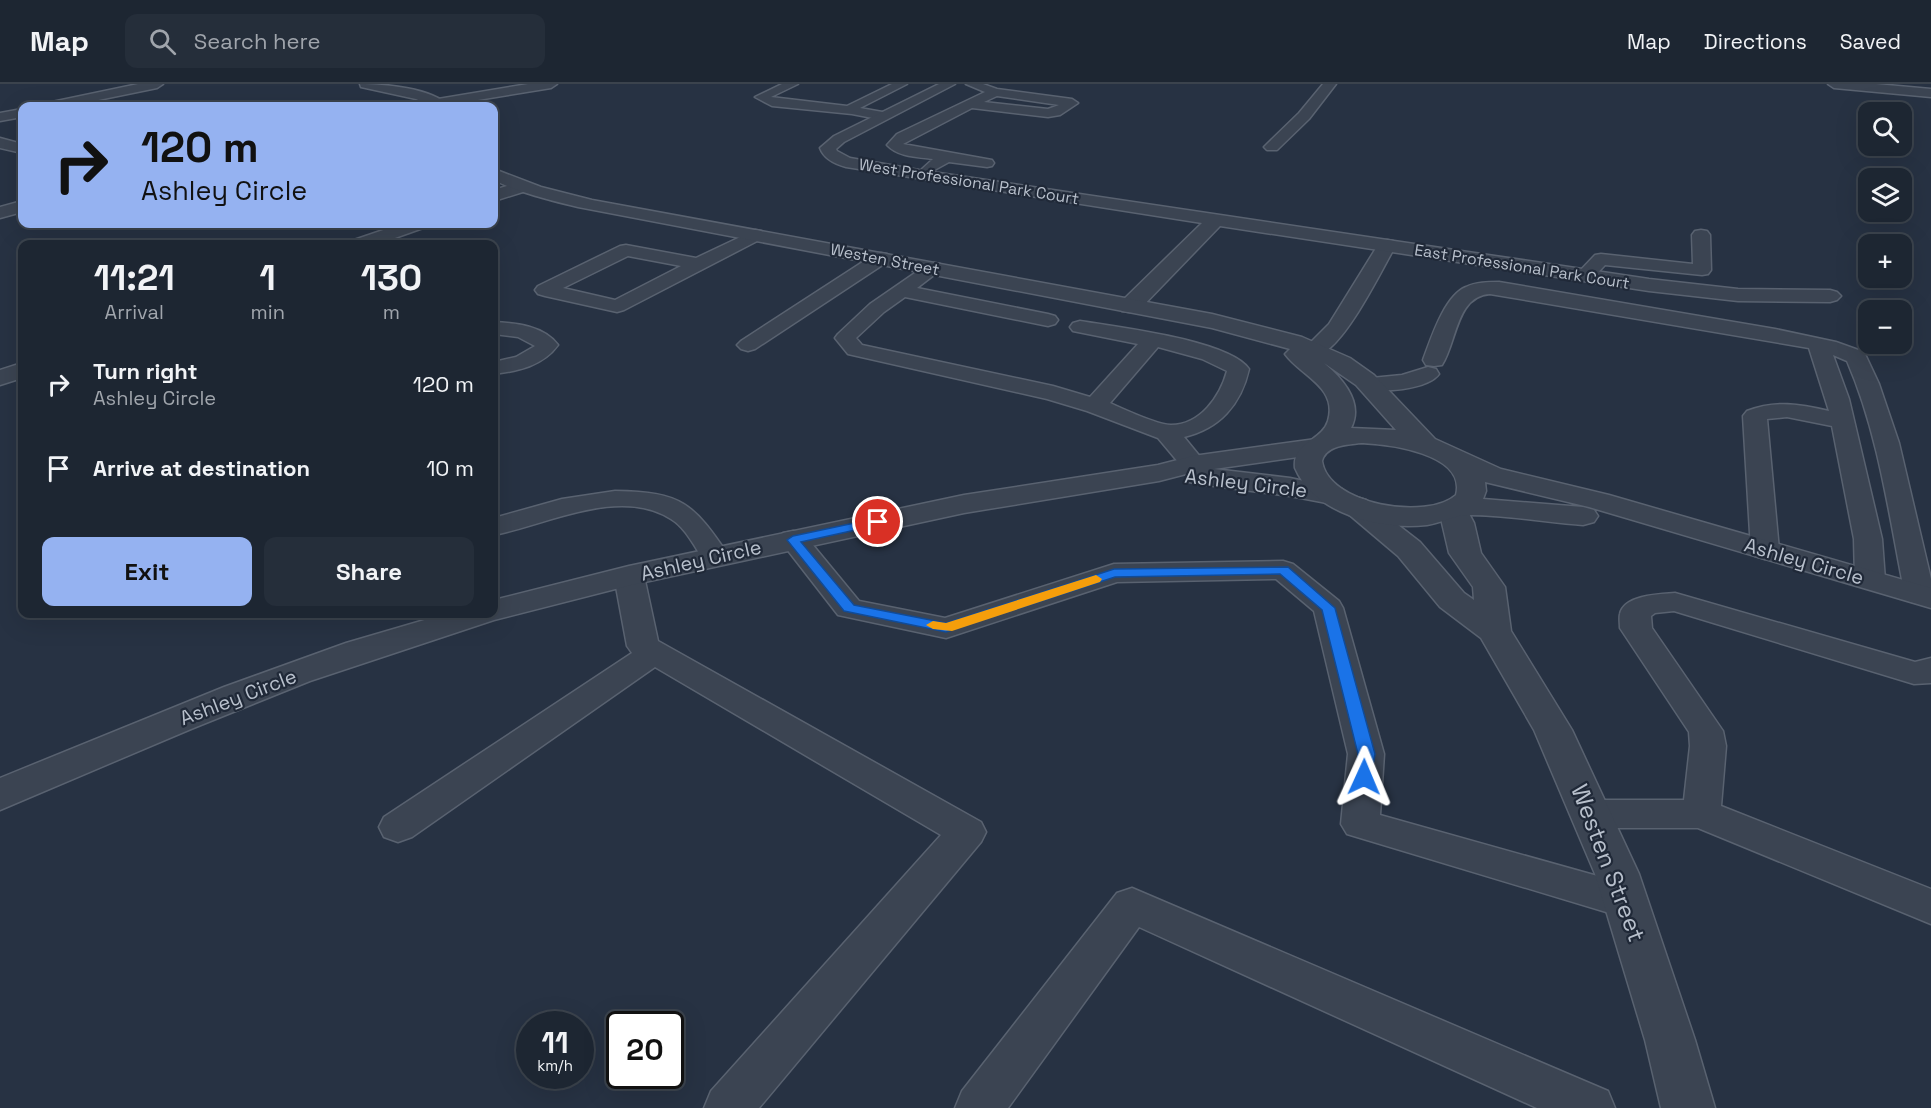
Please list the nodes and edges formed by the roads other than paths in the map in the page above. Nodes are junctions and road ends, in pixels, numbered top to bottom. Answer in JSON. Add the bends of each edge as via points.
{"nodes":[{"id":1,"x":157,"y":84,"type":"edge"},
{"id":2,"x":366,"y":84,"type":"edge"},
{"id":3,"x":550,"y":84,"type":"edge"},
{"id":4,"x":792,"y":84,"type":"edge"},
{"id":5,"x":902,"y":84,"type":"edge"},
{"id":6,"x":949,"y":84,"type":"edge"},
{"id":7,"x":972,"y":84,"type":"edge"},
{"id":8,"x":1330,"y":84,"type":"edge"},
{"id":9,"x":1834,"y":84,"type":"edge"},
{"id":10,"x":994,"y":92,"type":"junction"},
{"id":11,"x":1931,"y":93,"type":"edge"},
{"id":12,"x":71,"y":102,"type":"edge"},
{"id":13,"x":432,"y":102,"type":"edge"},
{"id":14,"x":456,"y":102,"type":"edge"},
{"id":15,"x":971,"y":104,"type":"junction"},
{"id":16,"x":852,"y":110,"type":"junction"},
{"id":17,"x":18,"y":114,"type":"edge"},
{"id":18,"x":883,"y":116,"type":"junction"},
{"id":19,"x":0,"y":117,"type":"edge"},
{"id":20,"x":0,"y":143,"type":"edge"},
{"id":21,"x":1272,"y":147,"type":"dead end"},
{"id":22,"x":18,"y":148,"type":"edge"},
{"id":23,"x":946,"y":157,"type":"junction"},
{"id":24,"x":987,"y":163,"type":"dead end"},
{"id":25,"x":919,"y":175,"type":"junction"},
{"id":26,"x":498,"y":176,"type":"edge"},
{"id":27,"x":520,"y":187,"type":"junction"},
{"id":28,"x":498,"y":195,"type":"edge"},
{"id":29,"x":18,"y":207,"type":"edge"},
{"id":30,"x":0,"y":213,"type":"edge"},
{"id":31,"x":1216,"y":219,"type":"junction"},
{"id":32,"x":406,"y":228,"type":"edge"},
{"id":33,"x":754,"y":235,"type":"junction"},
{"id":34,"x":1701,"y":236,"type":"dead end"},
{"id":35,"x":372,"y":240,"type":"edge"},
{"id":36,"x":1387,"y":245,"type":"junction"},
{"id":37,"x":881,"y":258,"type":"junction"},
{"id":38,"x":698,"y":264,"type":"junction"},
{"id":39,"x":934,"y":268,"type":"junction"},
{"id":40,"x":1585,"y":276,"type":"junction"},
{"id":41,"x":901,"y":291,"type":"junction"},
{"id":42,"x":1830,"y":296,"type":"dead end"},
{"id":43,"x":1130,"y":306,"type":"junction"},
{"id":44,"x":1048,"y":320,"type":"dead end"},
{"id":45,"x":1080,"y":327,"type":"dead end"},
{"id":46,"x":498,"y":328,"type":"edge"},
{"id":47,"x":1279,"y":339,"type":"junction"},
{"id":48,"x":1152,"y":341,"type":"junction"},
{"id":49,"x":1818,"y":344,"type":"junction"},
{"id":50,"x":748,"y":345,"type":"dead end"},
{"id":51,"x":1315,"y":349,"type":"junction"},
{"id":52,"x":498,"y":367,"type":"edge"},
{"id":53,"x":18,"y":371,"type":"edge"},
{"id":54,"x":0,"y":378,"type":"edge"},
{"id":55,"x":1369,"y":384,"type":"junction"},
{"id":56,"x":1095,"y":406,"type":"junction"},
{"id":57,"x":1842,"y":421,"type":"junction"},
{"id":58,"x":1167,"y":434,"type":"junction"},
{"id":59,"x":1320,"y":445,"type":"junction"},
{"id":60,"x":1439,"y":452,"type":"junction"},
{"id":61,"x":1193,"y":464,"type":"junction"},
{"id":62,"x":1158,"y":473,"type":"junction"},
{"id":63,"x":1344,"y":501,"type":"junction"},
{"id":64,"x":1457,"y":508,"type":"junction"},
{"id":65,"x":1678,"y":524,"type":"junction"},
{"id":66,"x":498,"y":527,"type":"edge"},
{"id":67,"x":793,"y":540,"type":"junction"},
{"id":68,"x":1765,"y":550,"type":"junction"},
{"id":69,"x":715,"y":556,"type":"junction"},
{"id":70,"x":629,"y":576,"type":"junction"},
{"id":71,"x":1870,"y":580,"type":"junction"},
{"id":72,"x":1925,"y":596,"type":"edge"},
{"id":73,"x":498,"y":608,"type":"edge"},
{"id":74,"x":462,"y":618,"type":"edge"},
{"id":75,"x":1494,"y":632,"type":"junction"},
{"id":76,"x":654,"y":653,"type":"junction"},
{"id":77,"x":1931,"y":669,"type":"edge"},
{"id":78,"x":0,"y":795,"type":"edge"},
{"id":79,"x":1591,"y":814,"type":"junction"},
{"id":80,"x":1701,"y":814,"type":"junction"},
{"id":81,"x":398,"y":827,"type":"dead end"},
{"id":82,"x":1626,"y":901,"type":"junction"},
{"id":83,"x":1931,"y":907,"type":"edge"},
{"id":84,"x":728,"y":1108,"type":"edge"},
{"id":85,"x":980,"y":1108,"type":"edge"},
{"id":86,"x":1591,"y":1108,"type":"edge"},
{"id":87,"x":1689,"y":1108,"type":"edge"}],
"edges":[{"from":1,"to":12,"type":"street"},
{"from":2,"to":13,"type":"street","via":[[404,91]]},
{"from":3,"to":14,"type":"street"},
{"from":4,"to":16,"type":"lane","via":[[761,97],[772,102]]},
{"from":5,"to":16,"type":"lane"},
{"from":6,"to":18,"type":"street","name":"West Professional Park Court"},
{"from":7,"to":10,"type":"lane"},
{"from":8,"to":21,"type":"street"},
{"from":9,"to":11,"type":"street"},
{"from":10,"to":15,"type":"lane"},
{"from":10,"to":15,"type":"lane","via":[[1072,103],[1048,113]]},
{"from":15,"to":23,"type":"lane","via":[[902,137],[894,145]]},
{"from":16,"to":18,"type":"lane"},
{"from":17,"to":19,"type":"street"},
{"from":18,"to":25,"type":"street","name":"West Professional Park Court","via":[[831,145],[830,154],[846,162]]},
{"from":20,"to":22,"type":"street"},
{"from":23,"to":24,"type":"lane"},
{"from":23,"to":25,"type":"lane"},
{"from":25,"to":31,"type":"street","name":"West Professional Park Court"},
{"from":26,"to":27,"type":"street","name":"Westen Street"},
{"from":27,"to":28,"type":"street"},
{"from":27,"to":33,"type":"street","name":"Westen Street","via":[[543,195]]},
{"from":29,"to":30,"type":"street"},
{"from":31,"to":36,"type":"street","name":"East Professional Park Court"},
{"from":31,"to":43,"type":"street"},
{"from":32,"to":35,"type":"street"},
{"from":33,"to":37,"type":"street","name":"Westen Street"},
{"from":33,"to":38,"type":"lane"},
{"from":34,"to":40,"type":"lane","via":[[1702,270],[1601,259]]},
{"from":36,"to":40,"type":"street","name":"East Professional Park Court"},
{"from":36,"to":51,"type":"lane","via":[[1337,328]]},
{"from":37,"to":39,"type":"street","name":"Westen Street"},
{"from":37,"to":50,"type":"lane"},
{"from":38,"to":38,"type":"lane","via":[[617,306],[545,290],[626,250]]},
{"from":39,"to":41,"type":"lane"},
{"from":39,"to":43,"type":"street","name":"Westen Street"},
{"from":40,"to":42,"type":"street","name":"East Professional Park Court","via":[[1738,295]]},
{"from":41,"to":44,"type":"lane"},
{"from":41,"to":56,"type":"lane","via":[[845,338],[855,350],[1053,393]]},
{"from":43,"to":47,"type":"street","name":"Westen Street","via":[[1226,324]]},
{"from":45,"to":48,"type":"lane"},
{"from":46,"to":52,"type":"lane","via":[[517,330],[540,338],[547,345],[530,359]]},
{"from":47,"to":51,"type":"street","name":"Westen Street"},
{"from":47,"to":59,"type":"street","name":"Westen Street","via":[[1320,371],[1335,388],[1343,408],[1340,425]]},
{"from":48,"to":56,"type":"lane"},
{"from":48,"to":58,"type":"lane","via":[[1231,361],[1238,369],[1226,402],[1200,425]]},
{"from":49,"to":55,"type":"lane","via":[[1484,288],[1467,293],[1458,304],[1431,367],[1405,382]]},
{"from":49,"to":57,"type":"lane"},
{"from":49,"to":72,"type":"lane","via":[[1856,357],[1866,377]]},
{"from":51,"to":55,"type":"street","name":"Westen Street","via":[[1345,364]]},
{"from":53,"to":54,"type":"street"},
{"from":55,"to":60,"type":"street","name":"Westen Street","via":[[1407,429]]},
{"from":56,"to":58,"type":"lane"},
{"from":57,"to":68,"type":"lane","via":[[1780,409],[1755,416]]},
{"from":57,"to":71,"type":"lane","via":[[1868,538]]},
{"from":58,"to":61,"type":"lane"},
{"from":59,"to":60,"type":"street","name":"Ashley Circle","via":[[1341,437],[1383,436]]},
{"from":59,"to":61,"type":"street","name":"Ashley Circle"},
{"from":59,"to":63,"type":"street","name":"Westen Street","via":[[1308,458],[1308,470],[1316,483]]},
{"from":60,"to":64,"type":"street","name":"Westen Street","via":[[1470,478],[1473,488],[1469,498]]},
{"from":60,"to":65,"type":"street","name":"Ashley Circle","via":[[1492,475]]},
{"from":61,"to":62,"type":"street","name":"Ashley Circle"},
{"from":62,"to":63,"type":"street","name":"Ashley Circle","via":[[1236,480]]},
{"from":62,"to":67,"type":"street","name":"Ashley Circle","via":[[964,504]]},
{"from":63,"to":64,"type":"street","name":"Ashley Circle","via":[[1382,513],[1408,516],[1433,515]]},
{"from":63,"to":75,"type":"street","name":"Westen Street","via":[[1409,549],[1452,600]]},
{"from":64,"to":65,"type":"street","name":"Ashley Circle","via":[[1516,509]]},
{"from":64,"to":75,"type":"street","name":"Westen Street","via":[[1465,553],[1489,587]]},
{"from":65,"to":68,"type":"street","name":"Ashley Circle"},
{"from":66,"to":69,"type":"lane","via":[[536,514],[610,499],[641,500],[668,505],[683,514]]},
{"from":67,"to":69,"type":"street","name":"Ashley Circle"},
{"from":67,"to":82,"type":"lane","via":[[849,608],[946,628],[1114,573],[1283,570],[1328,608],[1366,754],[1359,824]]},
{"from":68,"to":71,"type":"street","name":"Ashley Circle"},
{"from":69,"to":70,"type":"street","name":"Ashley Circle"},
{"from":70,"to":73,"type":"street","name":"Ashley Circle"},
{"from":70,"to":76,"type":"lane","via":[[643,646]]},
{"from":71,"to":72,"type":"street","name":"Ashley Circle"},
{"from":74,"to":78,"type":"street","name":"Ashley Circle","via":[[204,709]]},
{"from":75,"to":79,"type":"street","name":"Westen Street","via":[[1553,730]]},
{"from":76,"to":81,"type":"lane"},
{"from":76,"to":84,"type":"lane","via":[[967,832]]},
{"from":77,"to":80,"type":"lane","via":[[1928,673],[1914,673],[1675,602],[1647,604],[1635,613],[1636,628],[1706,731]]},
{"from":79,"to":80,"type":"lane"},
{"from":79,"to":82,"type":"street","name":"Westen Street"},
{"from":80,"to":83,"type":"lane"},
{"from":82,"to":87,"type":"street","name":"Westen Street"},
{"from":85,"to":86,"type":"lane","via":[[1132,905]]}]}
